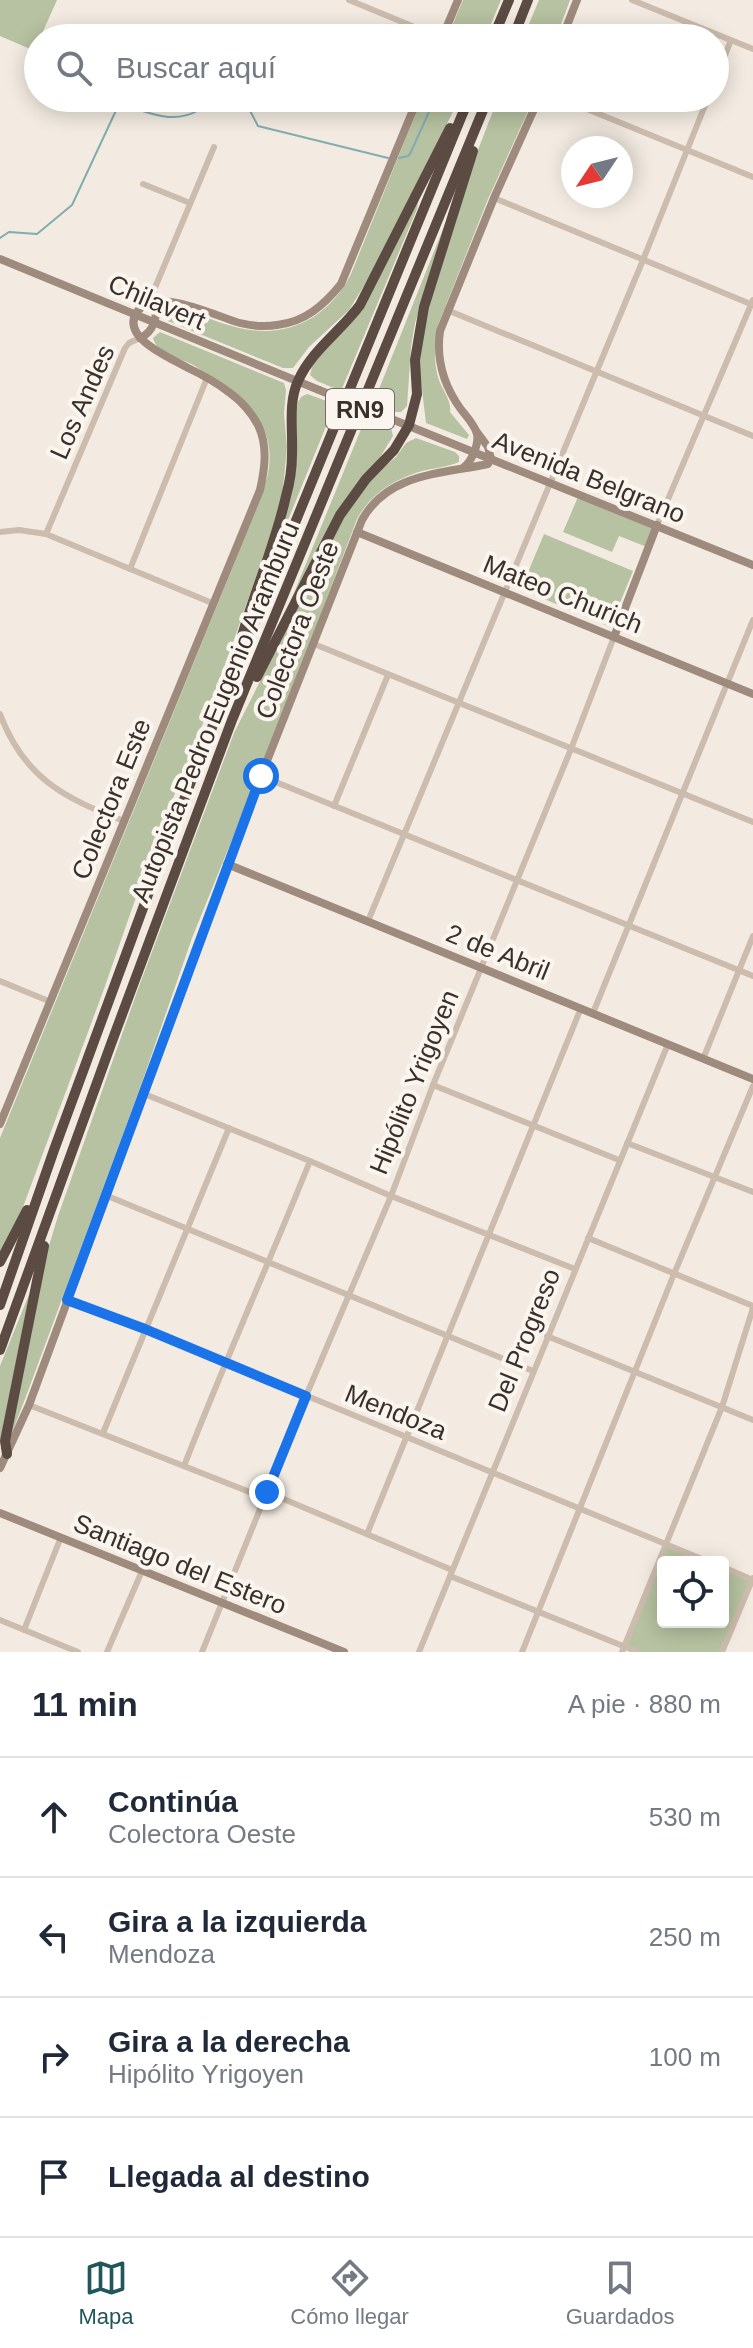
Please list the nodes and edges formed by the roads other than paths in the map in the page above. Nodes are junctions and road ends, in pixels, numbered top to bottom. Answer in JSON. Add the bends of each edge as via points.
{"nodes":[{"id":1,"x":349,"y":0,"type":"edge"},
{"id":2,"x":458,"y":0,"type":"edge"},
{"id":3,"x":509,"y":0,"type":"edge"},
{"id":4,"x":528,"y":0,"type":"edge"},
{"id":5,"x":577,"y":0,"type":"edge"},
{"id":6,"x":632,"y":0,"type":"edge"},
{"id":7,"x":407,"y":24,"type":"edge"},
{"id":8,"x":447,"y":24,"type":"edge"},
{"id":9,"x":499,"y":24,"type":"edge"},
{"id":10,"x":519,"y":24,"type":"edge"},
{"id":11,"x":568,"y":24,"type":"edge"},
{"id":12,"x":691,"y":24,"type":"edge"},
{"id":13,"x":731,"y":40,"type":"joint"},
{"id":14,"x":729,"y":45,"type":"edge"},
{"id":15,"x":753,"y":49,"type":"edge"},
{"id":16,"x":412,"y":112,"type":"edge"},
{"id":17,"x":461,"y":112,"type":"edge"},
{"id":18,"x":462,"y":112,"type":"edge"},
{"id":19,"x":483,"y":112,"type":"edge"},
{"id":20,"x":485,"y":112,"type":"edge"},
{"id":21,"x":533,"y":112,"type":"edge"},
{"id":22,"x":594,"y":112,"type":"edge"},
{"id":23,"x":702,"y":112,"type":"edge"},
{"id":24,"x":214,"y":147,"type":"dead end"},
{"id":25,"x":687,"y":151,"type":"junction"},
{"id":26,"x":753,"y":177,"type":"edge"},
{"id":27,"x":143,"y":184,"type":"dead end"},
{"id":28,"x":494,"y":198,"type":"junction"},
{"id":29,"x":190,"y":203,"type":"junction"},
{"id":30,"x":0,"y":259,"type":"edge"},
{"id":31,"x":643,"y":260,"type":"junction"},
{"id":32,"x":155,"y":302,"type":"junction"},
{"id":33,"x":752,"y":303,"type":"edge"},
{"id":34,"x":447,"y":310,"type":"junction"},
{"id":35,"x":135,"y":314,"type":"junction"},
{"id":36,"x":153,"y":323,"type":"junction"},
{"id":37,"x":140,"y":338,"type":"junction"},
{"id":38,"x":596,"y":370,"type":"junction"},
{"id":39,"x":207,"y":378,"type":"junction"},
{"id":40,"x":298,"y":381,"type":"junction"},
{"id":41,"x":319,"y":390,"type":"joint"},
{"id":42,"x":705,"y":417,"type":"junction"},
{"id":43,"x":409,"y":425,"type":"junction"},
{"id":44,"x":477,"y":431,"type":"junction"},
{"id":45,"x":753,"y":436,"type":"edge"},
{"id":46,"x":473,"y":452,"type":"junction"},
{"id":47,"x":491,"y":459,"type":"junction"},
{"id":48,"x":460,"y":470,"type":"junction"},
{"id":49,"x":550,"y":482,"type":"junction"},
{"id":50,"x":657,"y":525,"type":"junction"},
{"id":51,"x":0,"y":532,"type":"edge"},
{"id":52,"x":357,"y":532,"type":"junction"},
{"id":53,"x":46,"y":534,"type":"junction"},
{"id":54,"x":753,"y":565,"type":"edge"},
{"id":55,"x":130,"y":569,"type":"junction"},
{"id":56,"x":505,"y":592,"type":"junction"},
{"id":57,"x":212,"y":603,"type":"junction"},
{"id":58,"x":753,"y":620,"type":"edge"},
{"id":59,"x":614,"y":637,"type":"junction"},
{"id":60,"x":314,"y":644,"type":"junction"},
{"id":61,"x":388,"y":675,"type":"junction"},
{"id":62,"x":727,"y":683,"type":"junction"},
{"id":63,"x":227,"y":689,"type":"junction"},
{"id":64,"x":753,"y":694,"type":"edge"},
{"id":65,"x":459,"y":703,"type":"junction"},
{"id":66,"x":0,"y":714,"type":"edge"},
{"id":67,"x":232,"y":720,"type":"junction"},
{"id":68,"x":4,"y":736,"type":"edge"},
{"id":69,"x":571,"y":749,"type":"junction"},
{"id":70,"x":261,"y":776,"type":"junction"},
{"id":71,"x":682,"y":793,"type":"junction"},
{"id":72,"x":334,"y":806,"type":"junction"},
{"id":73,"x":124,"y":821,"type":"junction"},
{"id":74,"x":753,"y":822,"type":"edge"},
{"id":75,"x":404,"y":834,"type":"junction"},
{"id":76,"x":227,"y":864,"type":"junction"},
{"id":77,"x":517,"y":880,"type":"junction"},
{"id":78,"x":368,"y":921,"type":"junction"},
{"id":79,"x":629,"y":924,"type":"junction"},
{"id":80,"x":753,"y":936,"type":"edge"},
{"id":81,"x":482,"y":967,"type":"junction"},
{"id":82,"x":739,"y":971,"type":"junction"},
{"id":83,"x":753,"y":976,"type":"edge"},
{"id":84,"x":0,"y":981,"type":"edge"},
{"id":85,"x":51,"y":1002,"type":"junction"},
{"id":86,"x":581,"y":1008,"type":"junction"},
{"id":87,"x":593,"y":1013,"type":"junction"},
{"id":88,"x":668,"y":1044,"type":"junction"},
{"id":89,"x":703,"y":1059,"type":"junction"},
{"id":90,"x":753,"y":1079,"type":"edge"},
{"id":91,"x":433,"y":1085,"type":"junction"},
{"id":92,"x":753,"y":1086,"type":"edge"},
{"id":93,"x":142,"y":1093,"type":"junction"},
{"id":94,"x":0,"y":1124,"type":"edge"},
{"id":95,"x":534,"y":1124,"type":"junction"},
{"id":96,"x":229,"y":1128,"type":"junction"},
{"id":97,"x":627,"y":1143,"type":"junction"},
{"id":98,"x":74,"y":1149,"type":"junction"},
{"id":99,"x":54,"y":1150,"type":"junction"},
{"id":100,"x":619,"y":1160,"type":"junction"},
{"id":101,"x":310,"y":1161,"type":"junction"},
{"id":102,"x":715,"y":1177,"type":"junction"},
{"id":103,"x":753,"y":1192,"type":"edge"},
{"id":104,"x":105,"y":1195,"type":"junction"},
{"id":105,"x":391,"y":1196,"type":"junction"},
{"id":106,"x":186,"y":1228,"type":"junction"},
{"id":107,"x":490,"y":1234,"type":"junction"},
{"id":108,"x":588,"y":1238,"type":"junction"},
{"id":109,"x":0,"y":1262,"type":"edge"},
{"id":110,"x":269,"y":1263,"type":"junction"},
{"id":111,"x":575,"y":1269,"type":"junction"},
{"id":112,"x":674,"y":1274,"type":"junction"},
{"id":113,"x":348,"y":1295,"type":"junction"},
{"id":114,"x":67,"y":1300,"type":"junction"},
{"id":115,"x":0,"y":1305,"type":"edge"},
{"id":116,"x":753,"y":1307,"type":"edge"},
{"id":117,"x":145,"y":1329,"type":"junction"},
{"id":118,"x":448,"y":1335,"type":"junction"},
{"id":119,"x":547,"y":1336,"type":"junction"},
{"id":120,"x":0,"y":1350,"type":"edge"},
{"id":121,"x":224,"y":1362,"type":"junction"},
{"id":122,"x":533,"y":1371,"type":"junction"},
{"id":123,"x":635,"y":1372,"type":"junction"},
{"id":124,"x":306,"y":1396,"type":"junction"},
{"id":125,"x":29,"y":1405,"type":"junction"},
{"id":126,"x":722,"y":1407,"type":"junction"},
{"id":127,"x":753,"y":1420,"type":"edge"},
{"id":128,"x":103,"y":1433,"type":"junction"},
{"id":129,"x":405,"y":1438,"type":"junction"},
{"id":130,"x":7,"y":1454,"type":"junction"},
{"id":131,"x":184,"y":1466,"type":"junction"},
{"id":132,"x":0,"y":1468,"type":"edge"},
{"id":133,"x":491,"y":1473,"type":"junction"},
{"id":134,"x":266,"y":1495,"type":"junction"},
{"id":135,"x":580,"y":1509,"type":"junction"},
{"id":136,"x":0,"y":1513,"type":"edge"},
{"id":137,"x":367,"y":1534,"type":"junction"},
{"id":138,"x":61,"y":1537,"type":"junction"},
{"id":139,"x":667,"y":1545,"type":"junction"},
{"id":140,"x":694,"y":1556,"type":"edge"},
{"id":141,"x":729,"y":1569,"type":"edge"},
{"id":142,"x":142,"y":1571,"type":"junction"},
{"id":143,"x":451,"y":1573,"type":"junction"},
{"id":144,"x":753,"y":1579,"type":"edge"},
{"id":145,"x":222,"y":1603,"type":"junction"},
{"id":146,"x":538,"y":1613,"type":"junction"},
{"id":147,"x":0,"y":1620,"type":"edge"},
{"id":148,"x":24,"y":1630,"type":"junction"},
{"id":149,"x":623,"y":1649,"type":"edge"},
{"id":150,"x":78,"y":1652,"type":"edge"},
{"id":151,"x":107,"y":1652,"type":"edge"},
{"id":152,"x":202,"y":1652,"type":"edge"},
{"id":153,"x":344,"y":1652,"type":"edge"},
{"id":154,"x":419,"y":1652,"type":"edge"},
{"id":155,"x":522,"y":1652,"type":"edge"},
{"id":156,"x":638,"y":1652,"type":"edge"},
{"id":157,"x":722,"y":1652,"type":"edge"}],
"edges":[{"from":1,"to":7,"type":"street"},
{"from":2,"to":8,"type":"street"},
{"from":3,"to":9,"type":"highway"},
{"from":4,"to":10,"type":"highway"},
{"from":5,"to":11,"type":"street"},
{"from":6,"to":12,"type":"street"},
{"from":13,"to":14,"type":"street"},
{"from":13,"to":15,"type":"street"},
{"from":16,"to":32,"type":"street","via":[[341,284],[320,307],[285,324],[253,326],[181,303]]},
{"from":17,"to":40,"type":"highway","via":[[360,305]]},
{"from":18,"to":63,"type":"highway","name":"Autopista Pedro Eugenio Aramburu","number":"RN9"},
{"from":19,"to":67,"type":"highway","name":"Autopista Pedro Eugenio Aramburu","number":"RN9"},
{"from":20,"to":43,"type":"highway","via":[[424,307],[415,360],[417,394]]},
{"from":21,"to":28,"type":"street"},
{"from":22,"to":25,"type":"street"},
{"from":23,"to":25,"type":"street"},
{"from":24,"to":29,"type":"street"},
{"from":25,"to":26,"type":"street"},
{"from":25,"to":31,"type":"street"},
{"from":27,"to":29,"type":"street"},
{"from":28,"to":31,"type":"street"},
{"from":28,"to":34,"type":"street"},
{"from":29,"to":32,"type":"street","via":[[154,290]]},
{"from":30,"to":35,"type":"street","name":"Chilavert"},
{"from":31,"to":33,"type":"street"},
{"from":31,"to":38,"type":"street"},
{"from":32,"to":35,"type":"street"},
{"from":32,"to":36,"type":"street"},
{"from":33,"to":42,"type":"street"},
{"from":34,"to":38,"type":"street"},
{"from":34,"to":44,"type":"street","via":[[439,342],[441,368],[456,403]]},
{"from":35,"to":36,"type":"street","name":"Chilavert"},
{"from":35,"to":37,"type":"street","name":"Los Andes"},
{"from":36,"to":37,"type":"street"},
{"from":36,"to":40,"type":"street","name":"Chilavert"},
{"from":37,"to":39,"type":"street","name":"Colectora Este"},
{"from":37,"to":53,"type":"street","name":"Los Andes","via":[[125,348]]},
{"from":38,"to":42,"type":"street"},
{"from":38,"to":49,"type":"street"},
{"from":39,"to":55,"type":"street"},
{"from":39,"to":57,"type":"street","name":"Colectora Este","via":[[243,404],[259,427],[265,453],[260,490]]},
{"from":40,"to":41,"type":"street","name":"Chilavert"},
{"from":40,"to":63,"type":"highway","via":[[286,498]]},
{"from":41,"to":43,"type":"street","name":"Avenida Belgrano","bridge":true},
{"from":42,"to":45,"type":"street"},
{"from":42,"to":50,"type":"street"},
{"from":43,"to":46,"type":"street","name":"Avenida Belgrano"},
{"from":43,"to":67,"type":"highway","via":[[340,515]]},
{"from":44,"to":46,"type":"street"},
{"from":44,"to":47,"type":"street"},
{"from":46,"to":47,"type":"street","name":"Avenida Belgrano"},
{"from":46,"to":48,"type":"street"},
{"from":47,"to":48,"type":"street","name":"Colectora Oeste"},
{"from":47,"to":49,"type":"street","name":"Avenida Belgrano"},
{"from":48,"to":52,"type":"street","name":"Colectora Oeste","via":[[392,487],[368,510]]},
{"from":49,"to":50,"type":"street","name":"Avenida Belgrano"},
{"from":49,"to":56,"type":"street"},
{"from":50,"to":54,"type":"street","name":"Avenida Belgrano"},
{"from":50,"to":59,"type":"street","name":"Hipólito Yrigoyen"},
{"from":51,"to":53,"type":"street"},
{"from":52,"to":56,"type":"street","name":"Mateo Churich"},
{"from":52,"to":60,"type":"street","name":"Colectora Oeste"},
{"from":53,"to":55,"type":"street"},
{"from":55,"to":57,"type":"street"},
{"from":56,"to":59,"type":"street","name":"Mateo Churich"},
{"from":56,"to":65,"type":"street"},
{"from":57,"to":73,"type":"street","name":"Colectora Este"},
{"from":58,"to":62,"type":"street"},
{"from":59,"to":62,"type":"street","name":"Mateo Churich"},
{"from":59,"to":69,"type":"street","name":"Hipólito Yrigoyen"},
{"from":60,"to":61,"type":"street"},
{"from":60,"to":70,"type":"street","name":"Colectora Oeste"},
{"from":61,"to":65,"type":"street"},
{"from":61,"to":72,"type":"street"},
{"from":62,"to":64,"type":"street","name":"Mateo Churich"},
{"from":62,"to":71,"type":"street"},
{"from":63,"to":99,"type":"highway","name":"Autopista Pedro Eugenio Aramburu","number":"RN9"},
{"from":65,"to":69,"type":"street"},
{"from":65,"to":75,"type":"street"},
{"from":66,"to":68,"type":"street"},
{"from":67,"to":98,"type":"highway","name":"Autopista Pedro Eugenio Aramburu","number":"RN9"},
{"from":68,"to":73,"type":"street","via":[[47,784]]},
{"from":69,"to":71,"type":"street"},
{"from":69,"to":77,"type":"street","name":"Hipólito Yrigoyen"},
{"from":70,"to":72,"type":"street"},
{"from":70,"to":76,"type":"street","name":"Colectora Oeste"},
{"from":71,"to":74,"type":"street"},
{"from":71,"to":79,"type":"street"},
{"from":72,"to":75,"type":"street"},
{"from":73,"to":85,"type":"street","name":"Colectora Este"},
{"from":75,"to":77,"type":"street"},
{"from":75,"to":78,"type":"street"},
{"from":76,"to":78,"type":"street","name":"2 de Abril"},
{"from":76,"to":93,"type":"street","name":"Colectora Oeste"},
{"from":77,"to":79,"type":"street"},
{"from":77,"to":81,"type":"street","name":"Hipólito Yrigoyen"},
{"from":78,"to":81,"type":"street","name":"2 de Abril"},
{"from":79,"to":82,"type":"street"},
{"from":79,"to":87,"type":"street"},
{"from":80,"to":82,"type":"street"},
{"from":81,"to":86,"type":"street","name":"2 de Abril"},
{"from":81,"to":91,"type":"street","name":"Hipólito Yrigoyen"},
{"from":82,"to":83,"type":"street"},
{"from":82,"to":89,"type":"street"},
{"from":84,"to":85,"type":"street"},
{"from":85,"to":94,"type":"street","name":"Colectora Este"},
{"from":86,"to":87,"type":"street","name":"2 de Abril"},
{"from":86,"to":95,"type":"street"},
{"from":87,"to":88,"type":"street","name":"2 de Abril"},
{"from":88,"to":89,"type":"street","name":"2 de Abril"},
{"from":88,"to":97,"type":"street","name":"Del Progreso"},
{"from":89,"to":90,"type":"street","name":"2 de Abril"},
{"from":91,"to":95,"type":"street"},
{"from":91,"to":105,"type":"street","name":"Hipólito Yrigoyen"},
{"from":92,"to":102,"type":"street"},
{"from":93,"to":96,"type":"street"},
{"from":93,"to":104,"type":"street","name":"Colectora Oeste"},
{"from":95,"to":100,"type":"street"},
{"from":95,"to":107,"type":"street"},
{"from":96,"to":101,"type":"street"},
{"from":96,"to":106,"type":"street"},
{"from":97,"to":100,"type":"street","name":"Del Progreso"},
{"from":97,"to":102,"type":"street"},
{"from":98,"to":120,"type":"highway","name":"Autopista Pedro Eugenio Aramburu","number":"RN9"},
{"from":98,"to":130,"type":"highway","via":[[42,1252],[5,1441]]},
{"from":99,"to":109,"type":"highway"},
{"from":99,"to":115,"type":"highway","name":"Autopista Pedro Eugenio Aramburu","number":"RN9"},
{"from":100,"to":108,"type":"street","name":"Del Progreso"},
{"from":101,"to":105,"type":"street"},
{"from":101,"to":110,"type":"street"},
{"from":102,"to":103,"type":"street"},
{"from":102,"to":112,"type":"street"},
{"from":104,"to":106,"type":"street"},
{"from":104,"to":114,"type":"street","name":"Colectora Oeste"},
{"from":105,"to":107,"type":"street"},
{"from":105,"to":113,"type":"street","name":"Hipólito Yrigoyen"},
{"from":106,"to":110,"type":"street"},
{"from":106,"to":117,"type":"street"},
{"from":107,"to":111,"type":"street"},
{"from":107,"to":118,"type":"street"},
{"from":108,"to":111,"type":"street","name":"Del Progreso"},
{"from":108,"to":112,"type":"street"},
{"from":110,"to":113,"type":"street"},
{"from":110,"to":121,"type":"street"},
{"from":111,"to":119,"type":"street","name":"Del Progreso"},
{"from":112,"to":116,"type":"street"},
{"from":112,"to":123,"type":"street"},
{"from":113,"to":118,"type":"street"},
{"from":113,"to":124,"type":"street","name":"Hipólito Yrigoyen"},
{"from":114,"to":117,"type":"street","name":"Mendoza"},
{"from":114,"to":125,"type":"street","name":"Colectora Oeste"},
{"from":116,"to":126,"type":"street"},
{"from":117,"to":121,"type":"street","name":"Mendoza"},
{"from":117,"to":128,"type":"street"},
{"from":118,"to":122,"type":"street"},
{"from":118,"to":129,"type":"street"},
{"from":119,"to":122,"type":"street","name":"Del Progreso"},
{"from":119,"to":123,"type":"street"},
{"from":121,"to":124,"type":"street","name":"Mendoza"},
{"from":121,"to":131,"type":"street"},
{"from":122,"to":133,"type":"street","name":"Del Progreso"},
{"from":123,"to":126,"type":"street"},
{"from":123,"to":135,"type":"street"},
{"from":124,"to":129,"type":"street","name":"Mendoza"},
{"from":124,"to":134,"type":"street","name":"Hipólito Yrigoyen"},
{"from":125,"to":128,"type":"street"},
{"from":125,"to":130,"type":"street","name":"Colectora Oeste"},
{"from":126,"to":127,"type":"street"},
{"from":126,"to":139,"type":"street"},
{"from":128,"to":131,"type":"street"},
{"from":129,"to":133,"type":"street","name":"Mendoza"},
{"from":129,"to":137,"type":"street"},
{"from":130,"to":132,"type":"street","name":"Colectora Oeste"},
{"from":131,"to":134,"type":"street"},
{"from":133,"to":135,"type":"street","name":"Mendoza"},
{"from":133,"to":143,"type":"street","name":"Del Progreso"},
{"from":134,"to":137,"type":"street"},
{"from":134,"to":145,"type":"street","name":"Hipólito Yrigoyen"},
{"from":135,"to":139,"type":"street","name":"Mendoza"},
{"from":135,"to":146,"type":"street"},
{"from":136,"to":138,"type":"street","name":"Santiago del Estero"},
{"from":137,"to":143,"type":"street"},
{"from":138,"to":142,"type":"street","name":"Santiago del Estero"},
{"from":138,"to":148,"type":"street"},
{"from":139,"to":140,"type":"street","name":"Mendoza"},
{"from":139,"to":149,"type":"street"},
{"from":141,"to":144,"type":"street"},
{"from":142,"to":145,"type":"street","name":"Santiago del Estero"},
{"from":142,"to":151,"type":"street"},
{"from":143,"to":146,"type":"street"},
{"from":143,"to":154,"type":"street","name":"Del Progreso"},
{"from":144,"to":157,"type":"street"},
{"from":145,"to":152,"type":"street","name":"Hipólito Yrigoyen"},
{"from":145,"to":153,"type":"street","name":"Santiago del Estero"},
{"from":146,"to":149,"type":"street"},
{"from":146,"to":155,"type":"street"},
{"from":147,"to":148,"type":"street"},
{"from":148,"to":150,"type":"street"},
{"from":149,"to":156,"type":"street"}]}
